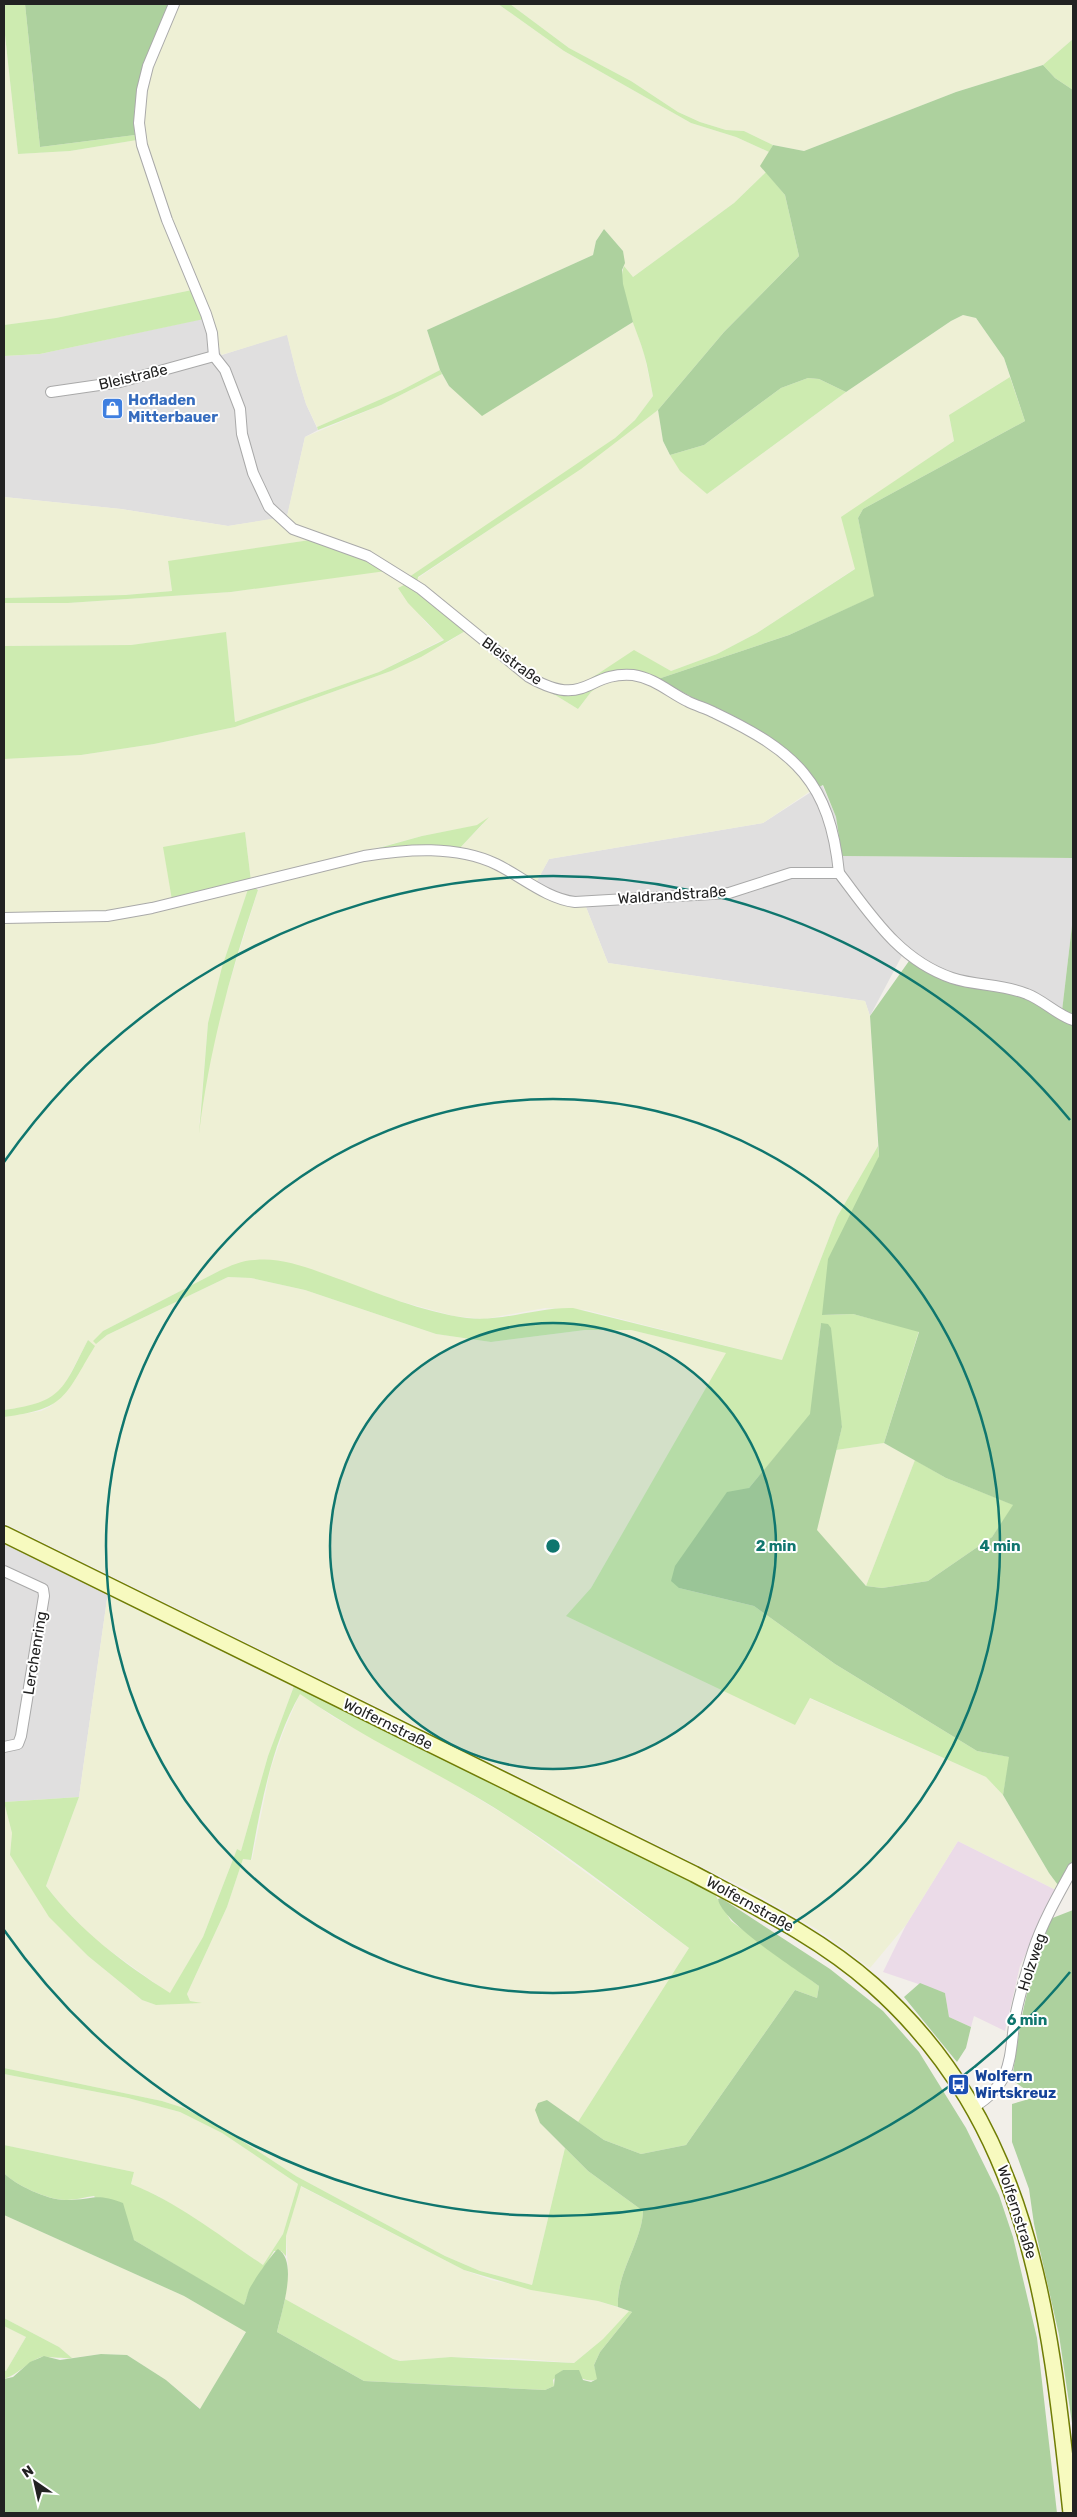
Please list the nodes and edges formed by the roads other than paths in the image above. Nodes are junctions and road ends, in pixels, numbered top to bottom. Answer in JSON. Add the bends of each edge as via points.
{"nodes":[{"id":1,"x":174,"y":4,"type":"edge"},
{"id":2,"x":214,"y":356,"type":"junction"},
{"id":3,"x":51,"y":392,"type":"dead end"},
{"id":4,"x":839,"y":873,"type":"junction"},
{"id":5,"x":4,"y":918,"type":"edge"},
{"id":6,"x":1073,"y":1020,"type":"edge"},
{"id":7,"x":4,"y":1534,"type":"edge"},
{"id":8,"x":4,"y":1571,"type":"edge"},
{"id":9,"x":4,"y":1747,"type":"edge"},
{"id":10,"x":1073,"y":1868,"type":"edge"},
{"id":11,"x":974,"y":2107,"type":"junction"},
{"id":12,"x":1071,"y":2513,"type":"edge"}],
"edges":[{"from":1,"to":2,"type":"street","via":[[148,66],[140,108],[140,135],[164,212],[206,314]]},
{"from":2,"to":3,"type":"street","name":"Bleistraße","via":[[120,382]]},
{"from":2,"to":4,"type":"street","name":"Bleistraße","via":[[225,370],[240,409],[242,434],[253,473],[269,507],[293,528],[368,556],[421,589],[540,683],[570,691],[617,676],[642,677],[787,754],[818,791],[827,811],[836,844]]},
{"from":4,"to":5,"type":"street","name":"Waldrandstraße","via":[[791,873],[729,893],[575,902],[558,899],[500,866],[461,853],[395,851],[106,916]]},
{"from":4,"to":6,"type":"street","via":[[883,931],[917,961],[953,978],[1008,987],[1027,994]]},
{"from":7,"to":11,"type":"main road","name":"Wolfernstraße","via":[[686,1870],[800,1932],[839,1958],[892,2003],[933,2048]]},
{"from":8,"to":9,"type":"street","name":"Lerchenring","via":[[43,1590],[44,1596],[21,1736],[18,1744]]},
{"from":10,"to":11,"type":"street","name":"Holzweg","via":[[1033,1950],[1016,2017],[1009,2068],[993,2094]]},
{"from":11,"to":12,"type":"main road","name":"Wolfernstraße","via":[[1012,2191],[1043,2303]]}]}
